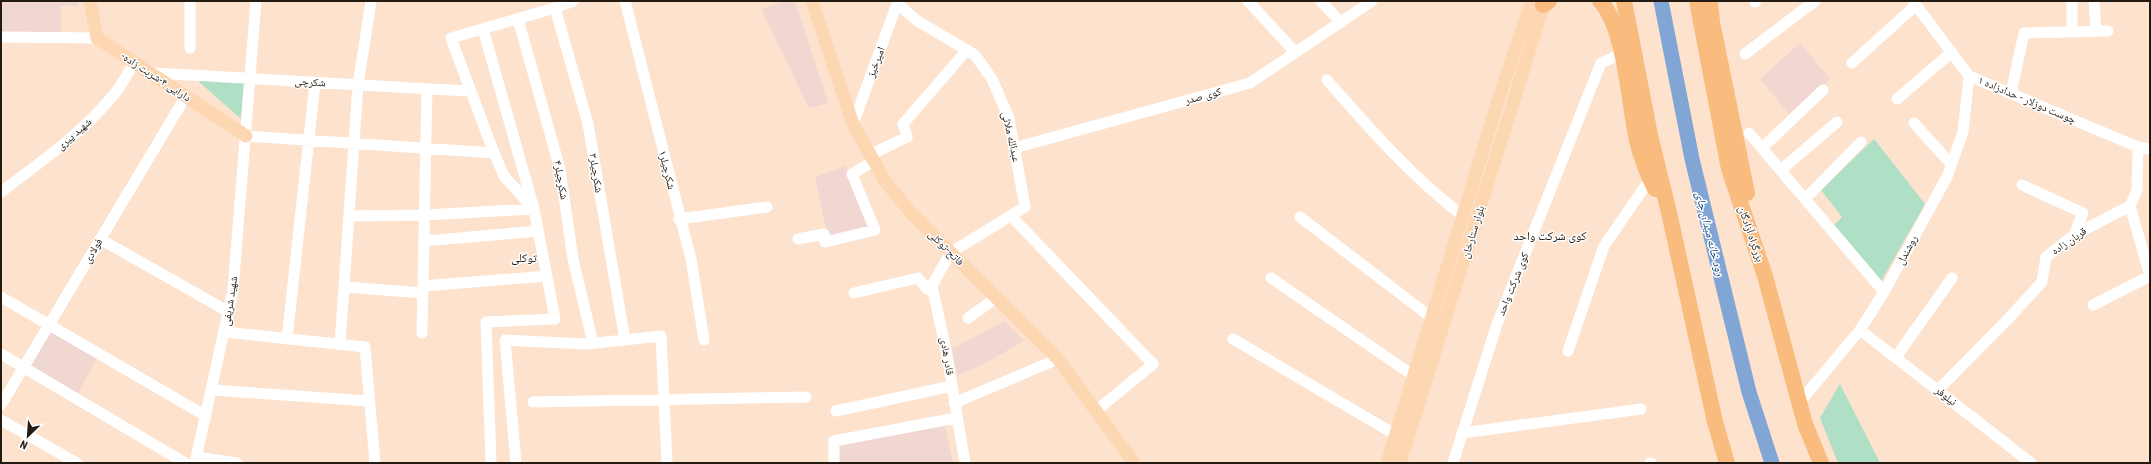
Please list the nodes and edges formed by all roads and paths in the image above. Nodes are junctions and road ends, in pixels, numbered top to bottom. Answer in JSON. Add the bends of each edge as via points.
{"nodes":[{"id":1,"x":90,"y":1,"type":"edge"},
{"id":2,"x":190,"y":1,"type":"edge"},
{"id":3,"x":256,"y":1,"type":"edge"},
{"id":4,"x":371,"y":1,"type":"edge"},
{"id":5,"x":573,"y":1,"type":"edge"},
{"id":6,"x":625,"y":1,"type":"edge"},
{"id":7,"x":812,"y":1,"type":"edge"},
{"id":8,"x":1248,"y":1,"type":"edge"},
{"id":9,"x":1322,"y":1,"type":"edge"},
{"id":10,"x":1372,"y":1,"type":"edge"},
{"id":11,"x":1600,"y":1,"type":"edge"},
{"id":12,"x":1624,"y":1,"type":"edge"},
{"id":13,"x":1697,"y":1,"type":"edge"},
{"id":14,"x":1710,"y":1,"type":"edge"},
{"id":15,"x":1815,"y":1,"type":"edge"},
{"id":16,"x":2072,"y":1,"type":"edge"},
{"id":17,"x":2094,"y":1,"type":"edge"},
{"id":18,"x":898,"y":2,"type":"edge"},
{"id":19,"x":1542,"y":2,"type":"edge"},
{"id":20,"x":1914,"y":3,"type":"edge"},
{"id":21,"x":555,"y":8,"type":"junction"},
{"id":22,"x":518,"y":19,"type":"junction"},
{"id":23,"x":1341,"y":23,"type":"junction"},
{"id":24,"x":483,"y":29,"type":"junction"},
{"id":25,"x":2096,"y":31,"type":"junction"},
{"id":26,"x":2108,"y":31,"type":"dead end"},
{"id":27,"x":2072,"y":32,"type":"junction"},
{"id":28,"x":1,"y":37,"type":"edge"},
{"id":29,"x":97,"y":38,"type":"junction"},
{"id":30,"x":190,"y":48,"type":"dead end"},
{"id":31,"x":967,"y":50,"type":"junction"},
{"id":32,"x":1295,"y":52,"type":"junction"},
{"id":33,"x":1952,"y":52,"type":"junction"},
{"id":34,"x":1621,"y":54,"type":"junction"},
{"id":35,"x":1746,"y":54,"type":"dead end"},
{"id":36,"x":134,"y":63,"type":"junction"},
{"id":37,"x":1852,"y":63,"type":"dead end"},
{"id":38,"x":150,"y":73,"type":"junction"},
{"id":39,"x":1970,"y":76,"type":"junction"},
{"id":40,"x":250,"y":77,"type":"junction"},
{"id":41,"x":1327,"y":80,"type":"dead end"},
{"id":42,"x":315,"y":83,"type":"junction"},
{"id":43,"x":358,"y":86,"type":"junction"},
{"id":44,"x":427,"y":89,"type":"junction"},
{"id":45,"x":1823,"y":90,"type":"dead end"},
{"id":46,"x":470,"y":91,"type":"junction"},
{"id":47,"x":2010,"y":93,"type":"junction"},
{"id":48,"x":186,"y":96,"type":"junction"},
{"id":49,"x":1897,"y":98,"type":"dead end"},
{"id":50,"x":1838,"y":122,"type":"dead end"},
{"id":51,"x":1914,"y":123,"type":"dead end"},
{"id":52,"x":853,"y":124,"type":"junction"},
{"id":53,"x":1749,"y":132,"type":"dead end"},
{"id":54,"x":246,"y":136,"type":"junction"},
{"id":55,"x":309,"y":139,"type":"junction"},
{"id":56,"x":354,"y":142,"type":"junction"},
{"id":57,"x":1861,"y":142,"type":"dead end"},
{"id":58,"x":2138,"y":147,"type":"junction"},
{"id":59,"x":426,"y":148,"type":"junction"},
{"id":60,"x":1014,"y":148,"type":"junction"},
{"id":61,"x":1762,"y":148,"type":"junction"},
{"id":62,"x":2150,"y":149,"type":"edge"},
{"id":63,"x":494,"y":153,"type":"junction"},
{"id":64,"x":872,"y":158,"type":"junction"},
{"id":65,"x":1951,"y":164,"type":"junction"},
{"id":66,"x":1781,"y":170,"type":"junction"},
{"id":67,"x":1650,"y":180,"type":"junction"},
{"id":68,"x":2022,"y":185,"type":"dead end"},
{"id":69,"x":1,"y":192,"type":"edge"},
{"id":70,"x":1805,"y":199,"type":"junction"},
{"id":71,"x":767,"y":206,"type":"dead end"},
{"id":72,"x":2130,"y":206,"type":"junction"},
{"id":73,"x":534,"y":209,"type":"junction"},
{"id":74,"x":424,"y":215,"type":"junction"},
{"id":75,"x":349,"y":216,"type":"junction"},
{"id":76,"x":1010,"y":216,"type":"junction"},
{"id":77,"x":1463,"y":216,"type":"junction"},
{"id":78,"x":1300,"y":217,"type":"dead end"},
{"id":79,"x":1670,"y":217,"type":"junction"},
{"id":80,"x":679,"y":219,"type":"junction"},
{"id":81,"x":538,"y":231,"type":"junction"},
{"id":82,"x":2074,"y":236,"type":"junction"},
{"id":83,"x":100,"y":239,"type":"junction"},
{"id":84,"x":798,"y":239,"type":"dead end"},
{"id":85,"x":424,"y":241,"type":"junction"},
{"id":86,"x":950,"y":252,"type":"junction"},
{"id":87,"x":546,"y":276,"type":"junction"},
{"id":88,"x":1765,"y":276,"type":"junction"},
{"id":89,"x":2150,"y":276,"type":"edge"},
{"id":90,"x":1271,"y":278,"type":"dead end"},
{"id":91,"x":1952,"y":278,"type":"dead end"},
{"id":92,"x":932,"y":286,"type":"junction"},
{"id":93,"x":344,"y":287,"type":"junction"},
{"id":94,"x":423,"y":290,"type":"junction"},
{"id":95,"x":1884,"y":292,"type":"junction"},
{"id":96,"x":854,"y":293,"type":"dead end"},
{"id":97,"x":1,"y":297,"type":"edge"},
{"id":98,"x":996,"y":298,"type":"junction"},
{"id":99,"x":2093,"y":305,"type":"dead end"},
{"id":100,"x":229,"y":312,"type":"junction"},
{"id":101,"x":968,"y":318,"type":"dead end"},
{"id":102,"x":1432,"y":318,"type":"junction"},
{"id":103,"x":50,"y":324,"type":"junction"},
{"id":104,"x":1860,"y":330,"type":"junction"},
{"id":105,"x":225,"y":332,"type":"junction"},
{"id":106,"x":422,"y":333,"type":"dead end"},
{"id":107,"x":288,"y":339,"type":"junction"},
{"id":108,"x":1233,"y":339,"type":"dead end"},
{"id":109,"x":625,"y":340,"type":"junction"},
{"id":110,"x":704,"y":340,"type":"dead end"},
{"id":111,"x":593,"y":343,"type":"junction"},
{"id":112,"x":340,"y":344,"type":"junction"},
{"id":113,"x":1568,"y":351,"type":"dead end"},
{"id":114,"x":1,"y":354,"type":"edge"},
{"id":115,"x":1896,"y":357,"type":"junction"},
{"id":116,"x":1058,"y":359,"type":"junction"},
{"id":117,"x":23,"y":368,"type":"junction"},
{"id":118,"x":1414,"y":376,"type":"junction"},
{"id":119,"x":952,"y":386,"type":"junction"},
{"id":120,"x":212,"y":390,"type":"junction"},
{"id":121,"x":1938,"y":390,"type":"junction"},
{"id":122,"x":806,"y":397,"type":"dead end"},
{"id":123,"x":664,"y":399,"type":"junction"},
{"id":124,"x":369,"y":402,"type":"junction"},
{"id":125,"x":533,"y":402,"type":"dead end"},
{"id":126,"x":954,"y":403,"type":"junction"},
{"id":127,"x":1799,"y":403,"type":"junction"},
{"id":128,"x":1,"y":405,"type":"edge"},
{"id":129,"x":1641,"y":409,"type":"dead end"},
{"id":130,"x":836,"y":411,"type":"dead end"},
{"id":131,"x":1096,"y":411,"type":"junction"},
{"id":132,"x":206,"y":416,"type":"junction"},
{"id":133,"x":956,"y":418,"type":"junction"},
{"id":134,"x":1,"y":420,"type":"edge"},
{"id":135,"x":1462,"y":433,"type":"junction"},
{"id":136,"x":1396,"y":435,"type":"junction"},
{"id":137,"x":196,"y":460,"type":"edge"},
{"id":138,"x":77,"y":463,"type":"edge"},
{"id":139,"x":185,"y":463,"type":"edge"},
{"id":140,"x":237,"y":463,"type":"edge"},
{"id":141,"x":375,"y":463,"type":"edge"},
{"id":142,"x":490,"y":463,"type":"edge"},
{"id":143,"x":516,"y":463,"type":"edge"},
{"id":144,"x":667,"y":463,"type":"edge"},
{"id":145,"x":834,"y":463,"type":"edge"},
{"id":146,"x":965,"y":463,"type":"edge"},
{"id":147,"x":1133,"y":463,"type":"edge"},
{"id":148,"x":1387,"y":463,"type":"edge"},
{"id":149,"x":1400,"y":463,"type":"edge"},
{"id":150,"x":1453,"y":463,"type":"edge"},
{"id":151,"x":1727,"y":463,"type":"edge"},
{"id":152,"x":1821,"y":463,"type":"edge"},
{"id":153,"x":2031,"y":463,"type":"edge"}],
"edges":[{"from":1,"to":29,"type":"main road"},
{"from":2,"to":30,"type":"street"},
{"from":3,"to":40,"type":"street","name":"شهید شریفى"},
{"from":4,"to":43,"type":"street"},
{"from":5,"to":21,"type":"street"},
{"from":6,"to":80,"type":"street","name":"شکرچیلر۱"},
{"from":7,"to":52,"type":"main road","name":"فاتح-توکلی"},
{"from":8,"to":32,"type":"street"},
{"from":9,"to":23,"type":"street"},
{"from":10,"to":23,"type":"street","name":"کوی صدر"},
{"from":11,"to":34,"type":"highway","via":[[1608,9]]},
{"from":12,"to":79,"type":"highway","via":[[1650,135]]},
{"from":13,"to":88,"type":"highway","name":"بزرگراه آزادگان","via":[[1729,169]]},
{"from":14,"to":88,"type":"highway","via":[[1743,177],[1758,230]]},
{"from":15,"to":35,"type":"street"},
{"from":16,"to":27,"type":"street"},
{"from":17,"to":25,"type":"street"},
{"from":18,"to":31,"type":"street","name":"عبدالله ملائی","via":[[916,20]]},
{"from":18,"to":52,"type":"street","name":"امیرخیز"},
{"from":19,"to":77,"type":"main road","name":"بلوار ستارخان","via":[[1501,92]]},
{"from":19,"to":149,"type":"main road","name":"بلوار ستارخان"},
{"from":20,"to":33,"type":"street","name":"چوست دوزلار - حدادزاده ۱"},
{"from":20,"to":37,"type":"street"},
{"from":21,"to":22,"type":"street"},
{"from":21,"to":109,"type":"street","name":"شکرچیلر۳","via":[[588,124]]},
{"from":22,"to":24,"type":"street"},
{"from":22,"to":111,"type":"street","name":"شکرچیلر۴","via":[[560,169],[573,259]]},
{"from":23,"to":32,"type":"street","name":"کوی صدر"},
{"from":24,"to":46,"type":"street","via":[[451,38]]},
{"from":24,"to":73,"type":"street"},
{"from":25,"to":26,"type":"street"},
{"from":25,"to":27,"type":"street"},
{"from":27,"to":47,"type":"street","via":[[2024,33]]},
{"from":28,"to":29,"type":"street"},
{"from":29,"to":36,"type":"main road","name":"-دارایی ۴-شربت زاده"},
{"from":31,"to":60,"type":"street","name":"عبدالله ملائی","via":[[975,55],[992,79],[1008,118]]},
{"from":31,"to":64,"type":"street","via":[[904,124],[907,137]]},
{"from":32,"to":60,"type":"street","name":"کوی صدر","via":[[1250,83]]},
{"from":33,"to":39,"type":"street","name":"چوست دوزلار - حدادزاده ۱"},
{"from":33,"to":49,"type":"street"},
{"from":34,"to":67,"type":"highway","via":[[1638,142]]},
{"from":34,"to":135,"type":"street","name":"کوی شرکت واحد","via":[[1601,63],[1497,324]]},
{"from":36,"to":38,"type":"main road","name":"-دارایی ۴-شربت زاده"},
{"from":36,"to":69,"type":"street","name":"شهید پیری","via":[[117,91],[93,118]]},
{"from":38,"to":40,"type":"street","name":"شکرچی"},
{"from":38,"to":48,"type":"main road","name":"-دارایی ۴-شربت زاده"},
{"from":39,"to":47,"type":"street","name":"چوست دوزلار - حدادزاده ۱"},
{"from":39,"to":65,"type":"street","name":"روشندل","via":[[1963,132]]},
{"from":40,"to":42,"type":"street","name":"شکرچی"},
{"from":40,"to":54,"type":"street","name":"شهید شریفى"},
{"from":41,"to":77,"type":"street","via":[[1386,147],[1436,195]]},
{"from":42,"to":43,"type":"street","name":"شکرچی"},
{"from":42,"to":55,"type":"street"},
{"from":43,"to":44,"type":"street","name":"شکرچی"},
{"from":43,"to":56,"type":"street"},
{"from":44,"to":46,"type":"street","name":"شکرچی"},
{"from":44,"to":59,"type":"street"},
{"from":45,"to":61,"type":"street"},
{"from":46,"to":63,"type":"street"},
{"from":47,"to":58,"type":"street","name":"چوست دوزلار - حدادزاده ۱"},
{"from":48,"to":54,"type":"main road","name":"-دارایی ۴-شربت زاده"},
{"from":48,"to":83,"type":"street","name":"فولادی"},
{"from":50,"to":66,"type":"street"},
{"from":51,"to":65,"type":"street"},
{"from":52,"to":64,"type":"main road","name":"فاتح-توکلی"},
{"from":53,"to":61,"type":"street"},
{"from":54,"to":55,"type":"street"},
{"from":54,"to":100,"type":"street","name":"شهید شریفى"},
{"from":55,"to":56,"type":"street"},
{"from":55,"to":107,"type":"street"},
{"from":56,"to":59,"type":"street"},
{"from":56,"to":75,"type":"street"},
{"from":57,"to":70,"type":"street"},
{"from":58,"to":62,"type":"street","name":"چوست دوزلار - حدادزاده ۱"},
{"from":58,"to":72,"type":"street","via":[[2137,190]]},
{"from":59,"to":63,"type":"street"},
{"from":59,"to":74,"type":"street"},
{"from":60,"to":76,"type":"street","name":"عبدالله ملائی","via":[[1025,207]]},
{"from":61,"to":66,"type":"street"},
{"from":63,"to":73,"type":"street","via":[[504,176]]},
{"from":64,"to":84,"type":"street","via":[[852,174],[875,230],[825,242],[824,234]]},
{"from":64,"to":86,"type":"main road","name":"فاتح-توکلی","via":[[885,181],[910,212]]},
{"from":65,"to":95,"type":"street","name":"روشندل","via":[[1947,177]]},
{"from":66,"to":70,"type":"street"},
{"from":67,"to":79,"type":"highway"},
{"from":67,"to":113,"type":"street","via":[[1604,246]]},
{"from":68,"to":82,"type":"street","via":[[2084,213]]},
{"from":70,"to":95,"type":"street"},
{"from":71,"to":80,"type":"street"},
{"from":72,"to":82,"type":"street","name":"قربان زاده"},
{"from":72,"to":89,"type":"street"},
{"from":73,"to":74,"type":"street"},
{"from":73,"to":81,"type":"street"},
{"from":74,"to":75,"type":"street"},
{"from":74,"to":85,"type":"street"},
{"from":75,"to":93,"type":"street"},
{"from":76,"to":86,"type":"street","name":"عبدالله ملائی"},
{"from":76,"to":131,"type":"street","via":[[1153,364]]},
{"from":77,"to":102,"type":"main road","name":"بلوار ستارخان"},
{"from":78,"to":102,"type":"street"},
{"from":79,"to":151,"type":"highway","via":[[1715,422]]},
{"from":80,"to":110,"type":"street","name":"شکرچیلر۱","via":[[690,259]]},
{"from":81,"to":85,"type":"street"},
{"from":81,"to":87,"type":"street"},
{"from":82,"to":121,"type":"street","name":"قربان زاده","via":[[2046,257],[2042,282]]},
{"from":83,"to":100,"type":"street"},
{"from":83,"to":103,"type":"street","name":"فولادی"},
{"from":85,"to":94,"type":"street"},
{"from":86,"to":92,"type":"street"},
{"from":86,"to":98,"type":"main road","name":"فاتح-توکلی"},
{"from":87,"to":94,"type":"street"},
{"from":87,"to":142,"type":"street","via":[[555,319],[486,322]]},
{"from":88,"to":127,"type":"highway","name":"بزرگراه آزادگان"},
{"from":89,"to":99,"type":"street"},
{"from":90,"to":118,"type":"street"},
{"from":91,"to":115,"type":"street"},
{"from":92,"to":96,"type":"street","via":[[927,290],[918,278]]},
{"from":92,"to":119,"type":"street","name":"قادر هادی"},
{"from":93,"to":94,"type":"street"},
{"from":93,"to":112,"type":"street"},
{"from":94,"to":106,"type":"street"},
{"from":95,"to":104,"type":"street","name":"روشندل"},
{"from":97,"to":103,"type":"street"},
{"from":98,"to":101,"type":"street"},
{"from":98,"to":116,"type":"main road","name":"فاتح-توکلی"},
{"from":100,"to":105,"type":"street","name":"شهید شریفى"},
{"from":102,"to":118,"type":"main road","name":"بلوار ستارخان"},
{"from":103,"to":117,"type":"street","name":"فولادی"},
{"from":103,"to":132,"type":"street"},
{"from":104,"to":115,"type":"street","name":"نیلوفر"},
{"from":104,"to":127,"type":"street","name":"روشندل"},
{"from":105,"to":107,"type":"street"},
{"from":105,"to":120,"type":"street","name":"شهید شریفى"},
{"from":107,"to":112,"type":"street"},
{"from":108,"to":136,"type":"street"},
{"from":109,"to":111,"type":"street"},
{"from":109,"to":123,"type":"street","via":[[661,336]]},
{"from":111,"to":143,"type":"street","via":[[505,340]]},
{"from":112,"to":124,"type":"street","via":[[365,347]]},
{"from":114,"to":117,"type":"street"},
{"from":115,"to":121,"type":"street","name":"نیلوفر"},
{"from":116,"to":126,"type":"street"},
{"from":116,"to":131,"type":"main road","name":"فاتح-توکلی"},
{"from":117,"to":128,"type":"street","name":"فولادی"},
{"from":117,"to":139,"type":"street"},
{"from":118,"to":136,"type":"main road","name":"بلوار ستارخان"},
{"from":119,"to":126,"type":"street","name":"قادر هادی"},
{"from":119,"to":130,"type":"street"},
{"from":120,"to":124,"type":"street"},
{"from":120,"to":132,"type":"street","name":"شهید شریفى"},
{"from":121,"to":153,"type":"street","name":"نیلوفر"},
{"from":122,"to":123,"type":"street"},
{"from":123,"to":125,"type":"street"},
{"from":123,"to":144,"type":"street"},
{"from":124,"to":141,"type":"street"},
{"from":126,"to":133,"type":"street","name":"قادر هادی"},
{"from":127,"to":152,"type":"highway","name":"بزرگراه آزادگان"},
{"from":129,"to":135,"type":"street"},
{"from":131,"to":147,"type":"main road","name":"فاتح-توکلی"},
{"from":132,"to":137,"type":"street","name":"شهید شریفى"},
{"from":133,"to":145,"type":"street","via":[[834,441]]},
{"from":133,"to":146,"type":"street","name":"قادر هادی"},
{"from":134,"to":138,"type":"street"},
{"from":135,"to":150,"type":"street","name":"کوی شرکت واحد"},
{"from":136,"to":148,"type":"main road","name":"بلوار ستارخان"},
{"from":137,"to":140,"type":"street"}]}
